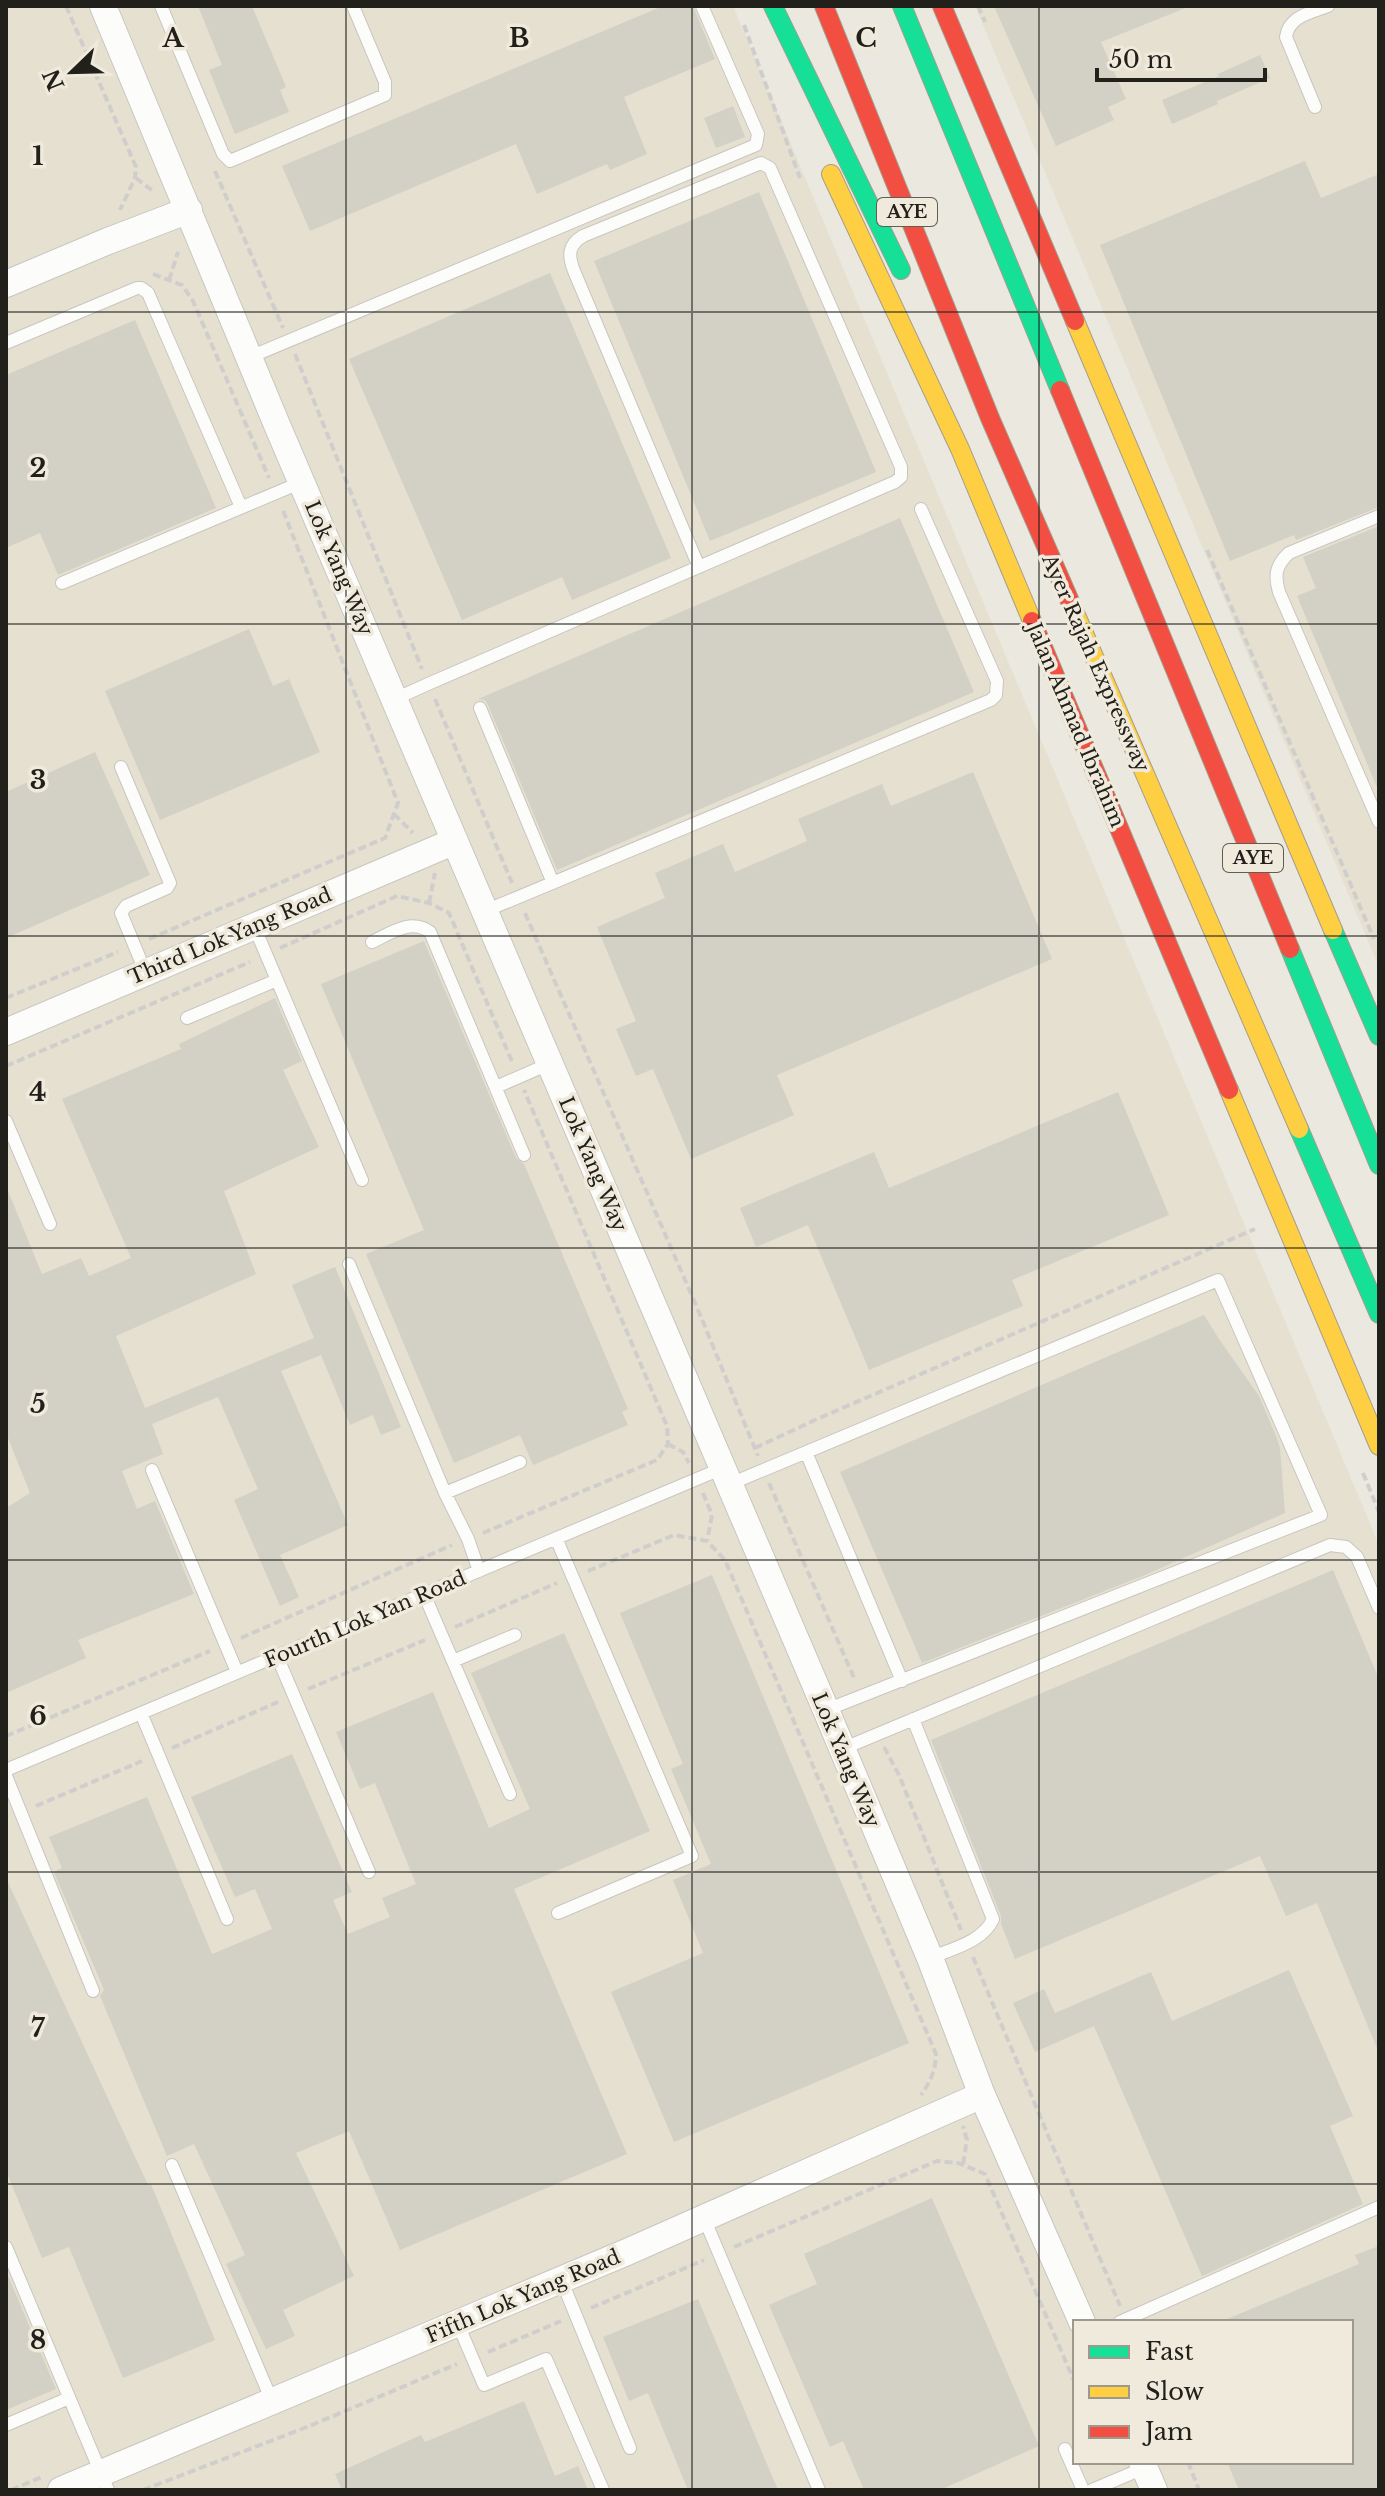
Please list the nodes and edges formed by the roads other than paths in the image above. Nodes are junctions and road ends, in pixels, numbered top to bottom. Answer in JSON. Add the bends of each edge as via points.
{"nodes":[{"id":1,"x":103,"y":6,"type":"edge"},
{"id":2,"x":161,"y":6,"type":"edge"},
{"id":3,"x":353,"y":6,"type":"edge"},
{"id":4,"x":702,"y":6,"type":"edge"},
{"id":5,"x":770,"y":6,"type":"edge"},
{"id":6,"x":824,"y":6,"type":"edge"},
{"id":7,"x":902,"y":6,"type":"edge"},
{"id":8,"x":942,"y":6,"type":"edge"},
{"id":9,"x":1328,"y":6,"type":"edge"},
{"id":10,"x":1315,"y":107,"type":"dead end"},
{"id":11,"x":813,"y":131,"type":"dead end"},
{"id":12,"x":823,"y":158,"type":"dead end"},
{"id":13,"x":189,"y":210,"type":"junction"},
{"id":14,"x":6,"y":284,"type":"edge"},
{"id":15,"x":909,"y":285,"type":"dead end"},
{"id":16,"x":6,"y":343,"type":"edge"},
{"id":17,"x":250,"y":357,"type":"junction"},
{"id":18,"x":957,"y":382,"type":"dead end"},
{"id":19,"x":990,"y":418,"type":"junction"},
{"id":20,"x":302,"y":482,"type":"junction"},
{"id":21,"x":241,"y":507,"type":"junction"},
{"id":22,"x":921,"y":509,"type":"dead end"},
{"id":23,"x":1379,"y":516,"type":"edge"},
{"id":24,"x":699,"y":567,"type":"junction"},
{"id":25,"x":62,"y":583,"type":"dead end"},
{"id":26,"x":395,"y":699,"type":"junction"},
{"id":27,"x":480,"y":708,"type":"dead end"},
{"id":28,"x":121,"y":767,"type":"dead end"},
{"id":29,"x":1379,"y":822,"type":"edge"},
{"id":30,"x":455,"y":841,"type":"junction"},
{"id":31,"x":553,"y":883,"type":"junction"},
{"id":32,"x":485,"y":911,"type":"junction"},
{"id":33,"x":254,"y":925,"type":"junction"},
{"id":34,"x":372,"y":942,"type":"dead end"},
{"id":35,"x":145,"y":971,"type":"junction"},
{"id":36,"x":277,"y":980,"type":"junction"},
{"id":37,"x":187,"y":1018,"type":"dead end"},
{"id":38,"x":6,"y":1032,"type":"edge"},
{"id":39,"x":1379,"y":1036,"type":"edge"},
{"id":40,"x":551,"y":1063,"type":"junction"},
{"id":41,"x":496,"y":1087,"type":"junction"},
{"id":42,"x":6,"y":1121,"type":"edge"},
{"id":43,"x":524,"y":1155,"type":"dead end"},
{"id":44,"x":1379,"y":1165,"type":"edge"},
{"id":45,"x":362,"y":1180,"type":"dead end"},
{"id":46,"x":50,"y":1224,"type":"dead end"},
{"id":47,"x":349,"y":1264,"type":"dead end"},
{"id":48,"x":1379,"y":1314,"type":"edge"},
{"id":49,"x":1379,"y":1446,"type":"edge"},
{"id":50,"x":806,"y":1452,"type":"junction"},
{"id":51,"x":520,"y":1462,"type":"dead end"},
{"id":52,"x":152,"y":1470,"type":"dead end"},
{"id":53,"x":726,"y":1476,"type":"junction"},
{"id":54,"x":445,"y":1493,"type":"junction"},
{"id":55,"x":556,"y":1538,"type":"junction"},
{"id":56,"x":479,"y":1571,"type":"junction"},
{"id":57,"x":424,"y":1594,"type":"junction"},
{"id":58,"x":1379,"y":1608,"type":"edge"},
{"id":59,"x":515,"y":1635,"type":"dead end"},
{"id":60,"x":277,"y":1656,"type":"junction"},
{"id":61,"x":453,"y":1661,"type":"junction"},
{"id":62,"x":237,"y":1672,"type":"junction"},
{"id":63,"x":902,"y":1681,"type":"junction"},
{"id":64,"x":826,"y":1710,"type":"junction"},
{"id":65,"x":141,"y":1713,"type":"junction"},
{"id":66,"x":913,"y":1719,"type":"junction"},
{"id":67,"x":842,"y":1749,"type":"junction"},
{"id":68,"x":6,"y":1770,"type":"edge"},
{"id":69,"x":6,"y":1776,"type":"edge"},
{"id":70,"x":510,"y":1794,"type":"dead end"},
{"id":71,"x":369,"y":1872,"type":"dead end"},
{"id":72,"x":558,"y":1913,"type":"dead end"},
{"id":73,"x":227,"y":1919,"type":"dead end"},
{"id":74,"x":930,"y":1958,"type":"junction"},
{"id":75,"x":93,"y":1991,"type":"dead end"},
{"id":76,"x":982,"y":2095,"type":"junction"},
{"id":77,"x":172,"y":2165,"type":"dead end"},
{"id":78,"x":1379,"y":2207,"type":"edge"},
{"id":79,"x":704,"y":2218,"type":"junction"},
{"id":80,"x":6,"y":2247,"type":"edge"},
{"id":81,"x":561,"y":2279,"type":"junction"},
{"id":82,"x":1081,"y":2320,"type":"edge"},
{"id":83,"x":1125,"y":2320,"type":"edge"},
{"id":84,"x":457,"y":2322,"type":"junction"},
{"id":85,"x":69,"y":2398,"type":"junction"},
{"id":86,"x":272,"y":2401,"type":"junction"},
{"id":87,"x":6,"y":2425,"type":"edge"},
{"id":88,"x":630,"y":2448,"type":"dead end"},
{"id":89,"x":1065,"y":2449,"type":"dead end"},
{"id":90,"x":1147,"y":2473,"type":"edge"},
{"id":91,"x":105,"y":2482,"type":"edge"},
{"id":92,"x":61,"y":2490,"type":"edge"},
{"id":93,"x":603,"y":2490,"type":"edge"},
{"id":94,"x":819,"y":2490,"type":"edge"},
{"id":95,"x":1083,"y":2490,"type":"edge"},
{"id":96,"x":1092,"y":2490,"type":"edge"}],
"edges":[{"from":1,"to":13,"type":"street","name":"Lok Yang Way"},
{"from":2,"to":3,"type":"lane","via":[[230,161],[385,95],[385,82]]},
{"from":4,"to":17,"type":"lane","via":[[758,134],[756,145]]},
{"from":5,"to":11,"type":"main road"},
{"from":5,"to":15,"type":"main road"},
{"from":6,"to":19,"type":"main road","name":"Ayer Rajah Expressway","number":"AYE"},
{"from":7,"to":44,"type":"main road","number":"AYE"},
{"from":8,"to":39,"type":"main road"},
{"from":9,"to":10,"type":"lane","via":[[1294,20],[1286,37]]},
{"from":12,"to":49,"type":"main road","name":"Jalan Ahmad Ibrahim","via":[[960,449]]},
{"from":13,"to":14,"type":"street"},
{"from":13,"to":17,"type":"street","name":"Lok Yang Way"},
{"from":16,"to":21,"type":"lane","via":[[137,288],[144,290]]},
{"from":17,"to":20,"type":"street","name":"Lok Yang Way"},
{"from":18,"to":19,"type":"main road","via":[[974,407]]},
{"from":19,"to":48,"type":"main road","name":"Ayer Rajah Expressway","number":"AYE"},
{"from":20,"to":21,"type":"lane"},
{"from":20,"to":26,"type":"street","name":"Lok Yang Way"},
{"from":21,"to":25,"type":"lane"},
{"from":22,"to":31,"type":"lane","via":[[997,681],[996,695]]},
{"from":23,"to":29,"type":"lane","via":[[1289,553],[1279,562],[1275,578]]},
{"from":24,"to":24,"type":"lane","via":[[570,252],[583,236],[761,163],[770,168],[902,473],[895,482]]},
{"from":24,"to":26,"type":"lane"},
{"from":26,"to":30,"type":"street","name":"Lok Yang Way"},
{"from":27,"to":31,"type":"lane"},
{"from":28,"to":35,"type":"lane","via":[[170,883],[123,910]]},
{"from":30,"to":32,"type":"street","name":"Lok Yang Way"},
{"from":30,"to":33,"type":"street","name":"Third Lok Yang Road"},
{"from":31,"to":32,"type":"lane"},
{"from":32,"to":40,"type":"street","name":"Lok Yang Way"},
{"from":33,"to":35,"type":"street","name":"Third Lok Yang Road"},
{"from":33,"to":36,"type":"lane"},
{"from":34,"to":41,"type":"lane","via":[[411,925],[427,929]]},
{"from":35,"to":38,"type":"street","name":"Third Lok Yang Road"},
{"from":36,"to":37,"type":"lane"},
{"from":36,"to":45,"type":"lane"},
{"from":40,"to":41,"type":"lane"},
{"from":40,"to":53,"type":"street","name":"Lok Yang Way"},
{"from":41,"to":43,"type":"lane"},
{"from":42,"to":46,"type":"lane"},
{"from":47,"to":54,"type":"lane"},
{"from":50,"to":53,"type":"lane","name":"Fourth Lok Yan Road","via":[[764,1470]]},
{"from":50,"to":63,"type":"lane"},
{"from":50,"to":63,"type":"lane","name":"Fourth Lok Yan Road","via":[[1218,1280],[1321,1515]]},
{"from":51,"to":54,"type":"lane"},
{"from":52,"to":62,"type":"lane"},
{"from":53,"to":55,"type":"lane","name":"Fourth Lok Yan Road"},
{"from":53,"to":64,"type":"street","name":"Lok Yang Way"},
{"from":54,"to":56,"type":"lane"},
{"from":55,"to":56,"type":"lane","name":"Fourth Lok Yan Road"},
{"from":55,"to":72,"type":"lane","via":[[692,1856]]},
{"from":56,"to":57,"type":"lane","name":"Fourth Lok Yan Road"},
{"from":57,"to":60,"type":"lane","name":"Fourth Lok Yan Road"},
{"from":57,"to":61,"type":"lane"},
{"from":58,"to":66,"type":"lane","via":[[1357,1557],[1346,1547],[1330,1545]]},
{"from":59,"to":61,"type":"lane"},
{"from":60,"to":62,"type":"lane","name":"Fourth Lok Yan Road"},
{"from":60,"to":71,"type":"lane"},
{"from":61,"to":70,"type":"lane"},
{"from":62,"to":65,"type":"lane","name":"Fourth Lok Yan Road"},
{"from":63,"to":64,"type":"lane"},
{"from":64,"to":67,"type":"street","name":"Lok Yang Way"},
{"from":65,"to":68,"type":"lane","name":"Fourth Lok Yan Road"},
{"from":65,"to":73,"type":"lane"},
{"from":66,"to":67,"type":"lane"},
{"from":66,"to":74,"type":"lane","via":[[993,1919],[989,1928],[966,1943]]},
{"from":67,"to":74,"type":"street","name":"Lok Yang Way"},
{"from":69,"to":75,"type":"lane"},
{"from":74,"to":76,"type":"street","name":"Lok Yang Way"},
{"from":76,"to":79,"type":"street","name":"Fifth Lok Yang Road"},
{"from":76,"to":82,"type":"street","name":"Lok Yang Way"},
{"from":77,"to":86,"type":"lane"},
{"from":78,"to":83,"type":"lane"},
{"from":79,"to":81,"type":"street","name":"Fifth Lok Yang Road"},
{"from":79,"to":94,"type":"lane"},
{"from":80,"to":85,"type":"lane"},
{"from":81,"to":84,"type":"street","name":"Fifth Lok Yang Road"},
{"from":81,"to":88,"type":"lane"},
{"from":84,"to":86,"type":"street","name":"Fifth Lok Yang Road"},
{"from":84,"to":93,"type":"lane","via":[[484,2385],[546,2359]]},
{"from":85,"to":87,"type":"lane"},
{"from":85,"to":91,"type":"lane"},
{"from":86,"to":91,"type":"street","name":"Fifth Lok Yang Road"},
{"from":89,"to":95,"type":"lane"},
{"from":90,"to":96,"type":"lane"},
{"from":91,"to":92,"type":"street","name":"Fifth Lok Yang Road"}]}
